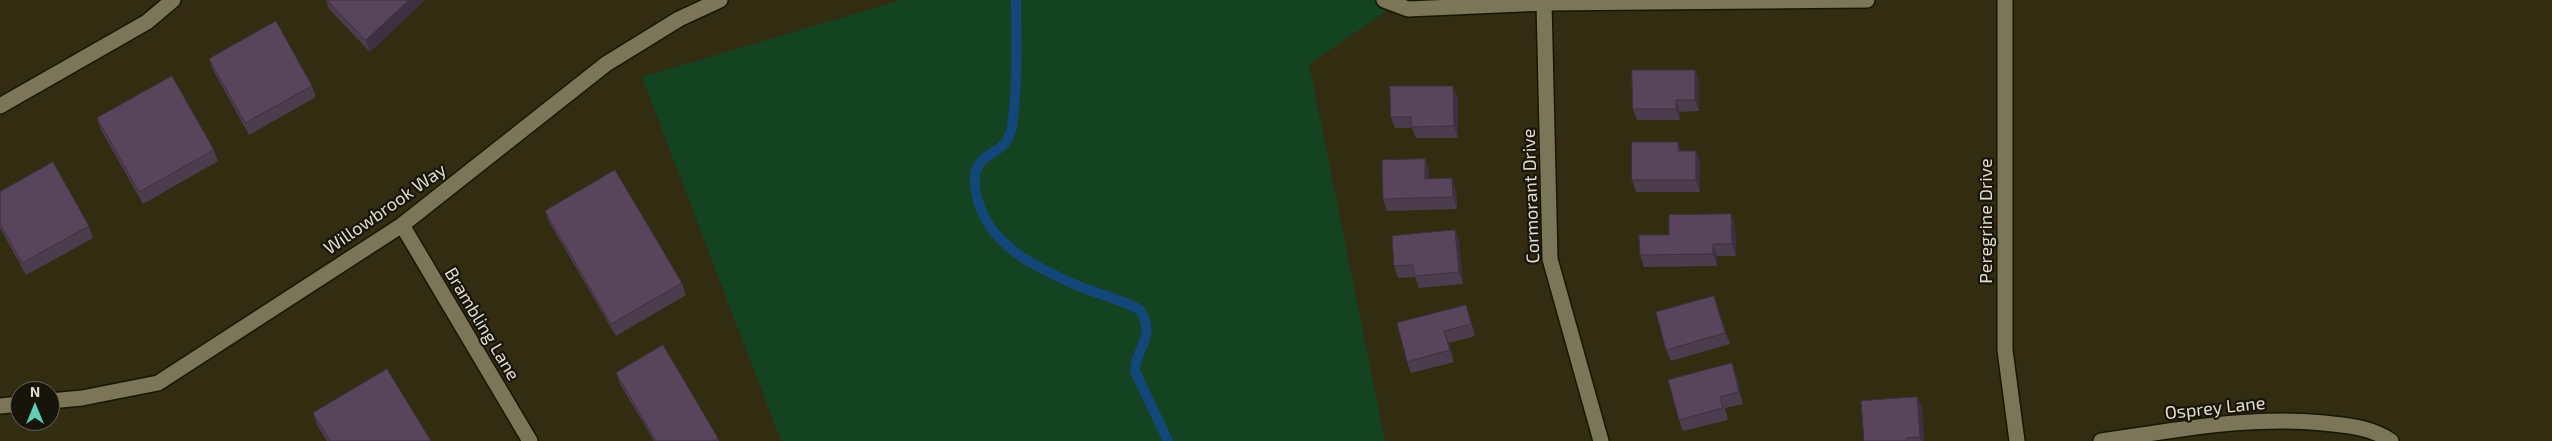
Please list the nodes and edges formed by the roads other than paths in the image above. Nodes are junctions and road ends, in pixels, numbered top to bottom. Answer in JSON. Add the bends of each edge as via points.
{"nodes":[{"id":1,"x":173,"y":0,"type":"edge"},
{"id":2,"x":720,"y":0,"type":"edge"},
{"id":3,"x":1384,"y":0,"type":"edge"},
{"id":4,"x":1867,"y":0,"type":"edge"},
{"id":5,"x":2005,"y":0,"type":"edge"},
{"id":6,"x":1544,"y":3,"type":"junction"},
{"id":7,"x":0,"y":106,"type":"edge"},
{"id":8,"x":402,"y":225,"type":"junction"},
{"id":9,"x":60,"y":400,"type":"edge"},
{"id":10,"x":530,"y":441,"type":"edge"},
{"id":11,"x":1602,"y":441,"type":"edge"},
{"id":12,"x":2017,"y":441,"type":"edge"},
{"id":13,"x":2101,"y":441,"type":"edge"},
{"id":14,"x":2391,"y":441,"type":"edge"}],
"edges":[{"from":1,"to":7,"type":"street","via":[[147,22]]},
{"from":2,"to":8,"type":"street","name":"Willowbrook Way","via":[[678,19],[606,64]]},
{"from":3,"to":6,"type":"street","via":[[1408,9]]},
{"from":4,"to":6,"type":"street"},
{"from":5,"to":12,"type":"street","name":"Peregrine Drive","via":[[2005,350]]},
{"from":6,"to":11,"type":"street","name":"Cormorant Drive","via":[[1550,259]]},
{"from":8,"to":9,"type":"street","name":"Willowbrook Way","via":[[158,383]]},
{"from":8,"to":10,"type":"street","name":"Brambling Lane"},
{"from":13,"to":14,"type":"street","name":"Osprey Lane","via":[[2244,420],[2305,420],[2359,427]]}]}
